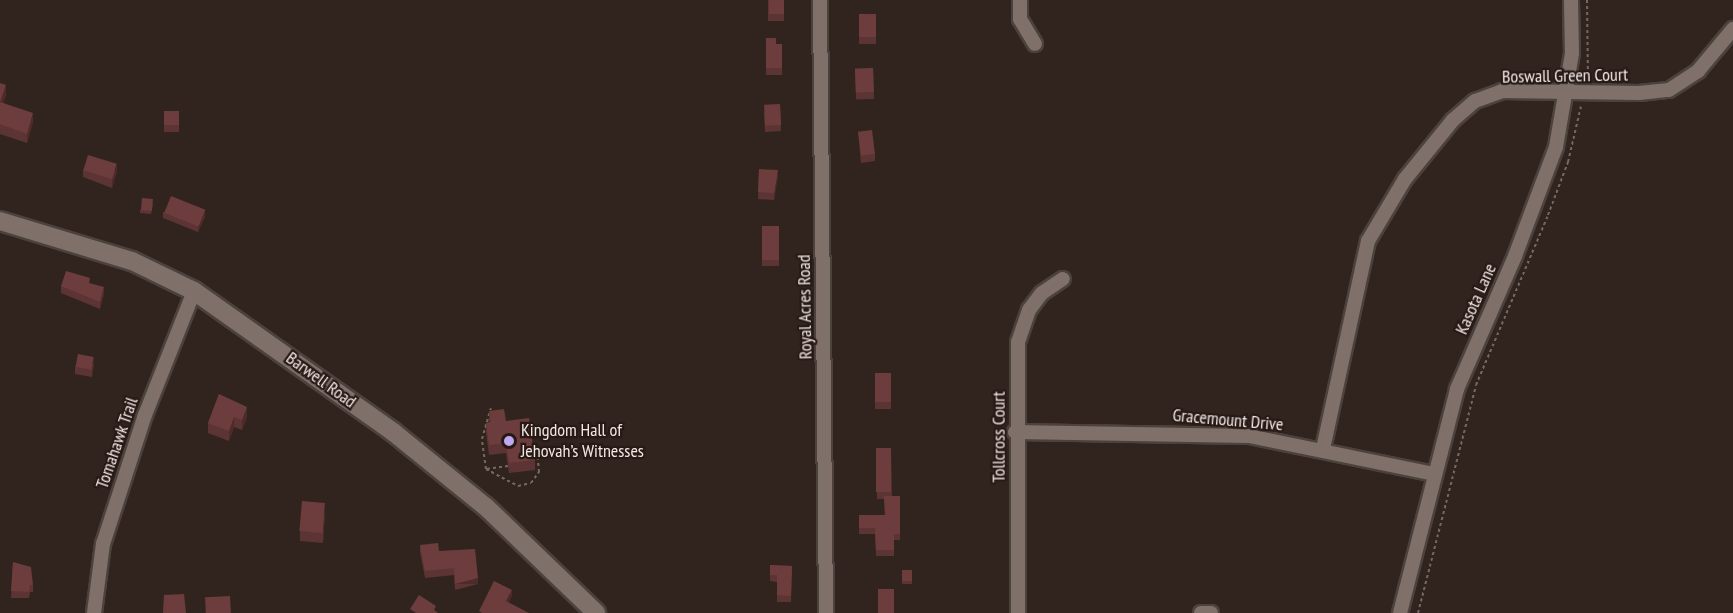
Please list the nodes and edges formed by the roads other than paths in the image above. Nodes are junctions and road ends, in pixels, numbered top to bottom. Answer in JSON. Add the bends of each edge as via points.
{"nodes":[{"id":1,"x":820,"y":0,"type":"edge"},
{"id":2,"x":1020,"y":0,"type":"edge"},
{"id":3,"x":1571,"y":0,"type":"edge"},
{"id":4,"x":1733,"y":29,"type":"edge"},
{"id":5,"x":1035,"y":44,"type":"dead end"},
{"id":6,"x":1568,"y":92,"type":"junction"},
{"id":7,"x":0,"y":221,"type":"edge"},
{"id":8,"x":1063,"y":279,"type":"dead end"},
{"id":9,"x":194,"y":291,"type":"junction"},
{"id":10,"x":1016,"y":432,"type":"junction"},
{"id":11,"x":1323,"y":449,"type":"junction"},
{"id":12,"x":1434,"y":474,"type":"junction"},
{"id":13,"x":588,"y":610,"type":"edge"},
{"id":14,"x":94,"y":613,"type":"edge"},
{"id":15,"x":826,"y":613,"type":"edge"},
{"id":16,"x":1018,"y":613,"type":"edge"},
{"id":17,"x":1201,"y":613,"type":"edge"},
{"id":18,"x":1211,"y":613,"type":"edge"},
{"id":19,"x":1400,"y":613,"type":"edge"}],
"edges":[{"from":1,"to":15,"type":"street","name":"Royal Acres Road"},
{"from":2,"to":5,"type":"street","via":[[1020,19]]},
{"from":3,"to":6,"type":"street","name":"Kasota Lane"},
{"from":4,"to":6,"type":"street","name":"Boswall Green Court","via":[[1698,71],[1669,90]]},
{"from":6,"to":11,"type":"street","name":"Boswall Green Court","via":[[1502,91],[1475,101],[1435,141],[1387,204],[1368,241]]},
{"from":6,"to":12,"type":"street","name":"Kasota Lane","via":[[1556,147],[1515,256],[1457,389]]},
{"from":7,"to":9,"type":"street","name":"Barwell Road","via":[[132,261]]},
{"from":8,"to":10,"type":"street","name":"Tollcross Court","via":[[1042,293],[1022,323]]},
{"from":9,"to":13,"type":"street","name":"Barwell Road","via":[[393,432],[486,507]]},
{"from":9,"to":14,"type":"street","name":"Tomahawk Trail","via":[[145,415],[103,544]]},
{"from":10,"to":11,"type":"street","name":"Gracemount Drive","via":[[1249,436]]},
{"from":10,"to":16,"type":"street","name":"Tollcross Court"},
{"from":11,"to":12,"type":"street","name":"Gracemount Drive"},
{"from":12,"to":19,"type":"street","name":"Kasota Lane"},
{"from":17,"to":18,"type":"street"}]}
